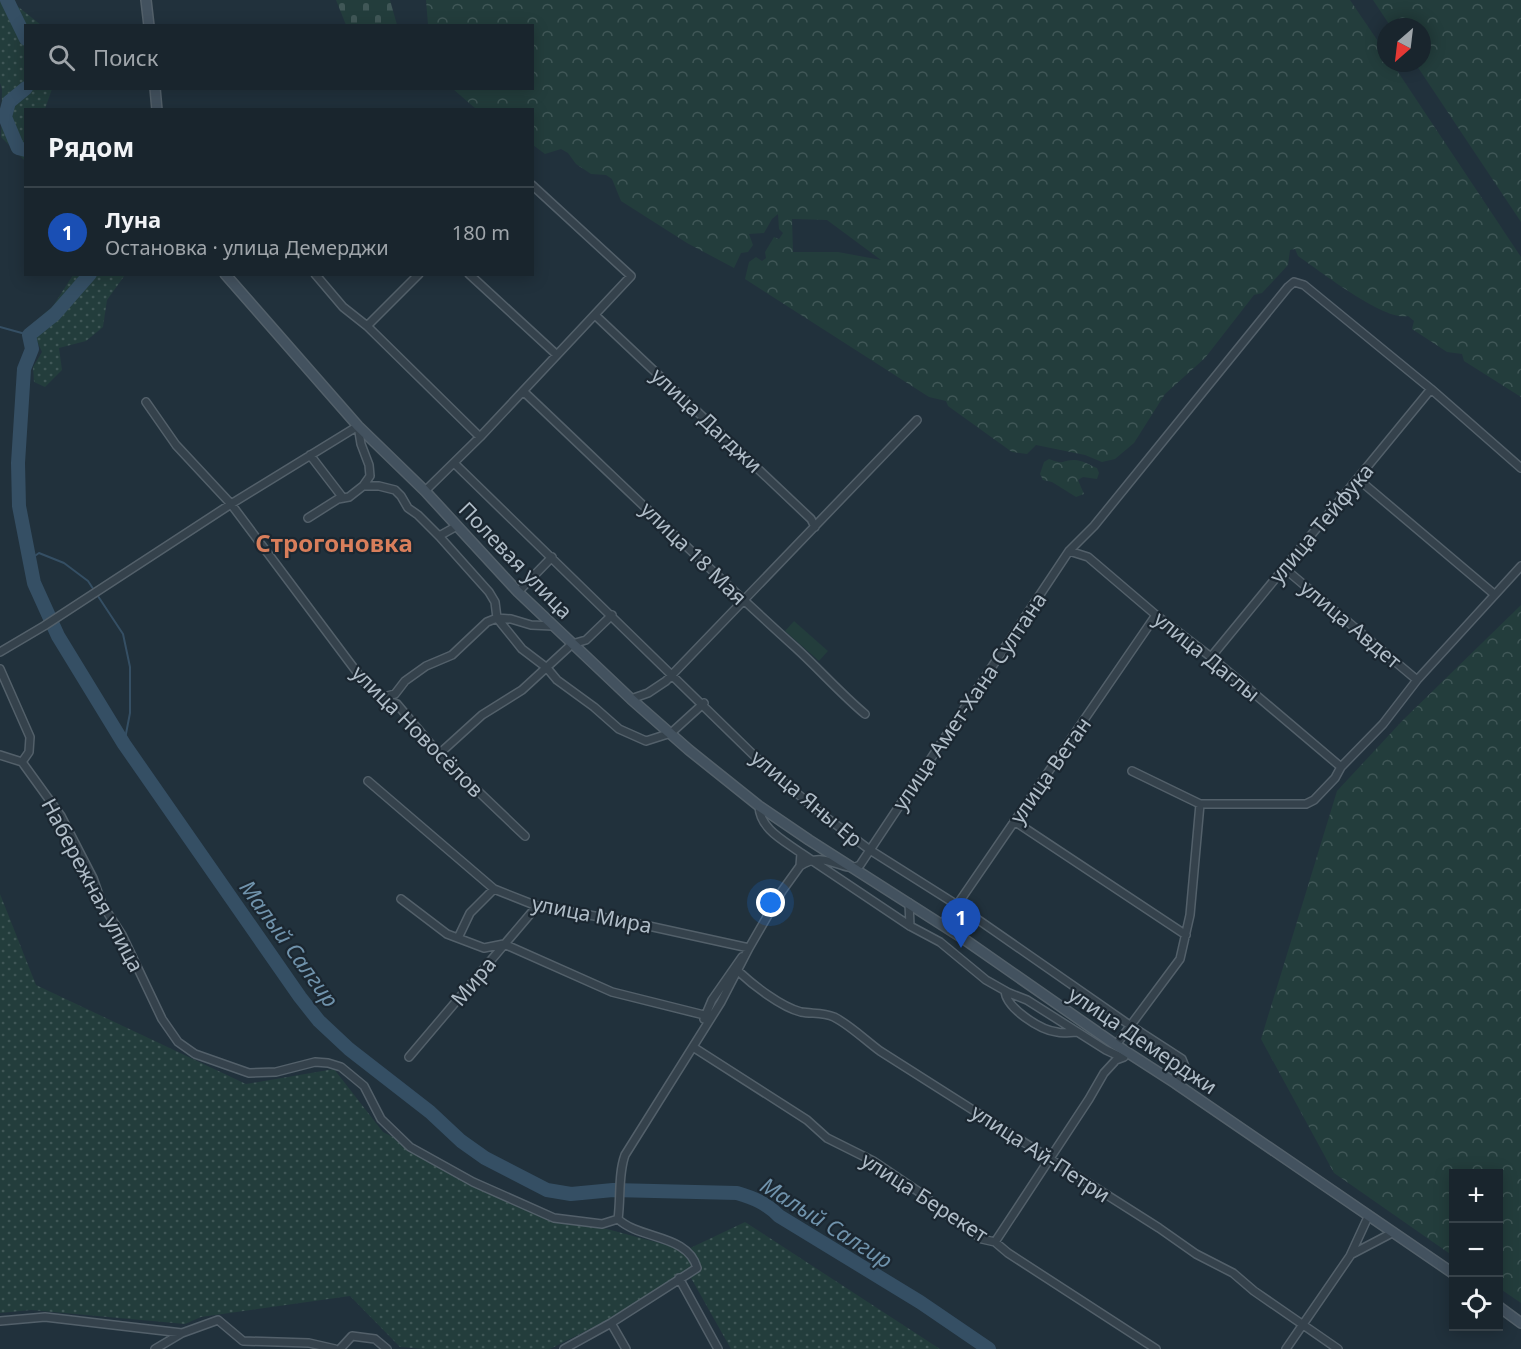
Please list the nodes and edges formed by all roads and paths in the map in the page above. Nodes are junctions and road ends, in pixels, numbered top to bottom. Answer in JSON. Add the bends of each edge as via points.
{"nodes":[{"id":1,"x":146,"y":0,"type":"edge"},
{"id":2,"x":149,"y":24,"type":"edge"},
{"id":3,"x":155,"y":90,"type":"edge"},
{"id":4,"x":157,"y":108,"type":"edge"},
{"id":5,"x":534,"y":187,"type":"edge"},
{"id":6,"x":227,"y":276,"type":"edge"},
{"id":7,"x":317,"y":276,"type":"edge"},
{"id":8,"x":417,"y":276,"type":"edge"},
{"id":9,"x":471,"y":276,"type":"edge"},
{"id":10,"x":595,"y":315,"type":"junction"},
{"id":11,"x":367,"y":326,"type":"junction"},
{"id":12,"x":557,"y":355,"type":"junction"},
{"id":13,"x":1431,"y":389,"type":"junction"},
{"id":14,"x":524,"y":391,"type":"junction"},
{"id":15,"x":146,"y":402,"type":"dead end"},
{"id":16,"x":917,"y":420,"type":"dead end"},
{"id":17,"x":358,"y":426,"type":"junction"},
{"id":18,"x":480,"y":437,"type":"junction"},
{"id":19,"x":310,"y":455,"type":"junction"},
{"id":20,"x":454,"y":463,"type":"junction"},
{"id":21,"x":1521,"y":468,"type":"edge"},
{"id":22,"x":1358,"y":479,"type":"junction"},
{"id":23,"x":363,"y":486,"type":"junction"},
{"id":24,"x":425,"y":491,"type":"junction"},
{"id":25,"x":343,"y":498,"type":"junction"},
{"id":26,"x":231,"y":504,"type":"junction"},
{"id":27,"x":308,"y":518,"type":"dead end"},
{"id":28,"x":457,"y":526,"type":"junction"},
{"id":29,"x":815,"y":527,"type":"junction"},
{"id":30,"x":439,"y":536,"type":"junction"},
{"id":31,"x":1069,"y":551,"type":"junction"},
{"id":32,"x":552,"y":557,"type":"junction"},
{"id":33,"x":1521,"y":566,"type":"edge"},
{"id":34,"x":1284,"y":568,"type":"junction"},
{"id":35,"x":518,"y":592,"type":"junction"},
{"id":36,"x":1494,"y":594,"type":"junction"},
{"id":37,"x":744,"y":601,"type":"junction"},
{"id":38,"x":612,"y":615,"type":"junction"},
{"id":39,"x":1156,"y":615,"type":"junction"},
{"id":40,"x":497,"y":618,"type":"junction"},
{"id":41,"x":553,"y":626,"type":"junction"},
{"id":42,"x":573,"y":644,"type":"junction"},
{"id":43,"x":0,"y":652,"type":"edge"},
{"id":44,"x":1211,"y":657,"type":"junction"},
{"id":45,"x":547,"y":668,"type":"junction"},
{"id":46,"x":0,"y":669,"type":"edge"},
{"id":47,"x":672,"y":673,"type":"junction"},
{"id":48,"x":1417,"y":680,"type":"junction"},
{"id":49,"x":395,"y":694,"type":"junction"},
{"id":50,"x":381,"y":698,"type":"junction"},
{"id":51,"x":631,"y":699,"type":"junction"},
{"id":52,"x":704,"y":703,"type":"junction"},
{"id":53,"x":397,"y":704,"type":"junction"},
{"id":54,"x":866,"y":714,"type":"dead end"},
{"id":55,"x":671,"y":733,"type":"junction"},
{"id":56,"x":0,"y":754,"type":"edge"},
{"id":57,"x":439,"y":754,"type":"junction"},
{"id":58,"x":22,"y":762,"type":"junction"},
{"id":59,"x":1341,"y":767,"type":"junction"},
{"id":60,"x":1132,"y":771,"type":"dead end"},
{"id":61,"x":368,"y":781,"type":"dead end"},
{"id":62,"x":1200,"y":804,"type":"junction"},
{"id":63,"x":759,"y":806,"type":"junction"},
{"id":64,"x":1014,"y":821,"type":"junction"},
{"id":65,"x":525,"y":836,"type":"dead end"},
{"id":66,"x":809,"y":840,"type":"joint"},
{"id":67,"x":870,"y":850,"type":"junction"},
{"id":68,"x":801,"y":853,"type":"junction"},
{"id":69,"x":811,"y":860,"type":"junction"},
{"id":70,"x":800,"y":866,"type":"junction"},
{"id":71,"x":854,"y":868,"type":"junction"},
{"id":72,"x":494,"y":890,"type":"junction"},
{"id":73,"x":401,"y":899,"type":"dead end"},
{"id":74,"x":909,"y":903,"type":"junction"},
{"id":75,"x":957,"y":905,"type":"junction"},
{"id":76,"x":537,"y":906,"type":"junction"},
{"id":77,"x":942,"y":924,"type":"junction"},
{"id":78,"x":910,"y":926,"type":"junction"},
{"id":79,"x":1186,"y":935,"type":"junction"},
{"id":80,"x":458,"y":939,"type":"junction"},
{"id":81,"x":504,"y":945,"type":"junction"},
{"id":82,"x":749,"y":948,"type":"junction"},
{"id":83,"x":738,"y":971,"type":"junction"},
{"id":84,"x":1005,"y":991,"type":"junction"},
{"id":85,"x":704,"y":1016,"type":"junction"},
{"id":86,"x":1131,"y":1026,"type":"junction"},
{"id":87,"x":702,"y":1030,"type":"junction"},
{"id":88,"x":1077,"y":1032,"type":"junction"},
{"id":89,"x":1116,"y":1045,"type":"junction"},
{"id":90,"x":693,"y":1047,"type":"junction"},
{"id":91,"x":1132,"y":1055,"type":"junction"},
{"id":92,"x":409,"y":1057,"type":"dead end"},
{"id":93,"x":1121,"y":1057,"type":"junction"},
{"id":94,"x":1175,"y":1083,"type":"junction"},
{"id":95,"x":1050,"y":1160,"type":"junction"},
{"id":96,"x":1368,"y":1217,"type":"junction"},
{"id":97,"x":618,"y":1219,"type":"junction"},
{"id":98,"x":1392,"y":1233,"type":"junction"},
{"id":99,"x":995,"y":1242,"type":"junction"},
{"id":100,"x":1350,"y":1256,"type":"junction"},
{"id":101,"x":1449,"y":1271,"type":"edge"},
{"id":102,"x":679,"y":1278,"type":"junction"},
{"id":103,"x":1503,"y":1310,"type":"edge"},
{"id":104,"x":0,"y":1321,"type":"edge"},
{"id":105,"x":611,"y":1323,"type":"junction"},
{"id":106,"x":1303,"y":1323,"type":"junction"},
{"id":107,"x":1521,"y":1323,"type":"edge"},
{"id":108,"x":182,"y":1333,"type":"junction"},
{"id":109,"x":155,"y":1349,"type":"edge"},
{"id":110,"x":334,"y":1349,"type":"edge"},
{"id":111,"x":340,"y":1349,"type":"edge"},
{"id":112,"x":387,"y":1349,"type":"edge"},
{"id":113,"x":564,"y":1349,"type":"edge"},
{"id":114,"x":626,"y":1349,"type":"edge"},
{"id":115,"x":718,"y":1349,"type":"edge"},
{"id":116,"x":1156,"y":1349,"type":"edge"},
{"id":117,"x":1287,"y":1349,"type":"edge"},
{"id":118,"x":1338,"y":1349,"type":"edge"}],
"edges":[{"from":1,"to":2,"type":"main road"},
{"from":3,"to":4,"type":"main road"},
{"from":5,"to":10,"type":"street","via":[[631,276]]},
{"from":6,"to":17,"type":"main road","name":"Полевая улица"},
{"from":7,"to":11,"type":"street","via":[[343,307]]},
{"from":8,"to":11,"type":"street"},
{"from":9,"to":12,"type":"street"},
{"from":10,"to":12,"type":"street"},
{"from":10,"to":29,"type":"street","name":"улица Дагджи"},
{"from":11,"to":18,"type":"street"},
{"from":12,"to":14,"type":"street"},
{"from":13,"to":21,"type":"street"},
{"from":13,"to":22,"type":"street","name":"улица Тейфука"},
{"from":13,"to":31,"type":"street","name":"улица Амет-Хана Султана","via":[[1304,285],[1294,282],[1094,526]]},
{"from":14,"to":18,"type":"street"},
{"from":14,"to":37,"type":"street","name":"улица 18 Мая"},
{"from":15,"to":26,"type":"street","name":"улица Новосёлов","via":[[176,445]]},
{"from":16,"to":29,"type":"street"},
{"from":17,"to":19,"type":"street"},
{"from":17,"to":23,"type":"street","via":[[369,465],[369,476]]},
{"from":17,"to":24,"type":"main road","name":"Полевая улица"},
{"from":18,"to":20,"type":"street"},
{"from":19,"to":25,"type":"street"},
{"from":19,"to":26,"type":"street"},
{"from":20,"to":24,"type":"street"},
{"from":20,"to":32,"type":"street","name":"улица Яны Ер"},
{"from":22,"to":34,"type":"street","name":"улица Тейфука"},
{"from":22,"to":36,"type":"street"},
{"from":23,"to":25,"type":"street"},
{"from":23,"to":30,"type":"street","via":[[394,490]]},
{"from":24,"to":28,"type":"main road","name":"Полевая улица"},
{"from":25,"to":27,"type":"street"},
{"from":26,"to":43,"type":"street"},
{"from":26,"to":50,"type":"street","name":"улица Новосёлов"},
{"from":28,"to":30,"type":"street"},
{"from":28,"to":35,"type":"main road","name":"Полевая улица"},
{"from":29,"to":37,"type":"street"},
{"from":30,"to":40,"type":"street","via":[[489,591]]},
{"from":31,"to":39,"type":"street","name":"улица Даглы","via":[[1088,557]]},
{"from":31,"to":67,"type":"street","name":"улица Амет-Хана Султана"},
{"from":32,"to":35,"type":"street"},
{"from":32,"to":38,"type":"street","name":"улица Яны Ер"},
{"from":33,"to":36,"type":"street"},
{"from":34,"to":44,"type":"street","name":"улица Тейфука"},
{"from":34,"to":48,"type":"street","name":"улица Авдет"},
{"from":35,"to":41,"type":"main road","name":"Полевая улица"},
{"from":36,"to":48,"type":"street"},
{"from":37,"to":47,"type":"street"},
{"from":37,"to":54,"type":"street","name":"улица 18 Мая"},
{"from":38,"to":42,"type":"street","via":[[586,640]]},
{"from":38,"to":47,"type":"street","name":"улица Яны Ер"},
{"from":39,"to":44,"type":"street","name":"улица Даглы"},
{"from":39,"to":64,"type":"street","name":"улица Ветан"},
{"from":40,"to":41,"type":"street"},
{"from":40,"to":45,"type":"street","via":[[522,649]]},
{"from":40,"to":49,"type":"street","via":[[487,622],[452,655],[405,681]]},
{"from":41,"to":42,"type":"main road","name":"Полевая улица"},
{"from":42,"to":45,"type":"street"},
{"from":42,"to":51,"type":"main road","name":"Полевая улица"},
{"from":44,"to":59,"type":"street","name":"улица Даглы"},
{"from":45,"to":55,"type":"street","via":[[619,729],[646,741]]},
{"from":45,"to":57,"type":"street"},
{"from":46,"to":58,"type":"street","via":[[30,737],[29,752]]},
{"from":47,"to":51,"type":"street","via":[[658,688]]},
{"from":47,"to":52,"type":"street","name":"улица Яны Ер"},
{"from":48,"to":59,"type":"street","via":[[1383,724]]},
{"from":49,"to":50,"type":"street"},
{"from":49,"to":53,"type":"street"},
{"from":50,"to":53,"type":"street","name":"улица Новосёлов"},
{"from":51,"to":55,"type":"main road","name":"Полевая улица"},
{"from":52,"to":55,"type":"street"},
{"from":52,"to":67,"type":"street","name":"улица Яны Ер","via":[[769,770]]},
{"from":53,"to":57,"type":"street","name":"улица Новосёлов"},
{"from":55,"to":63,"type":"main road","name":"Полевая улица"},
{"from":56,"to":58,"type":"street"},
{"from":57,"to":65,"type":"street","name":"улица Новосёлов"},
{"from":58,"to":97,"type":"street","name":"Набережная улица","via":[[61,816],[102,904],[178,1042],[195,1054],[249,1072],[276,1072],[315,1062],[341,1067],[364,1086],[381,1119],[410,1147],[490,1190],[554,1218],[602,1224]]},
{"from":59,"to":62,"type":"street","via":[[1335,778],[1306,804]]},
{"from":60,"to":62,"type":"street"},
{"from":61,"to":72,"type":"street","name":"улица Мира"},
{"from":62,"to":79,"type":"street"},
{"from":63,"to":66,"type":"main road","name":"Полевая улица"},
{"from":63,"to":68,"type":"street","via":[[765,826]]},
{"from":64,"to":75,"type":"street","name":"улица Ветан"},
{"from":64,"to":79,"type":"street"},
{"from":66,"to":71,"type":"main road","name":"улица Демерджи"},
{"from":67,"to":71,"type":"street","name":"улица Амет-Хана Султана"},
{"from":67,"to":75,"type":"street","name":"улица Яны Ер"},
{"from":68,"to":69,"type":"street"},
{"from":68,"to":70,"type":"street"},
{"from":69,"to":70,"type":"street"},
{"from":69,"to":71,"type":"street","via":[[820,858]]},
{"from":69,"to":78,"type":"street"},
{"from":70,"to":82,"type":"street"},
{"from":71,"to":74,"type":"main road","name":"улица Демерджи"},
{"from":72,"to":76,"type":"street","name":"улица Мира"},
{"from":72,"to":80,"type":"street","via":[[470,913]]},
{"from":73,"to":80,"type":"street"},
{"from":74,"to":77,"type":"main road","name":"улица Демерджи"},
{"from":74,"to":78,"type":"street"},
{"from":75,"to":77,"type":"street","name":"улица Ветан"},
{"from":75,"to":86,"type":"street","name":"улица Яны Ер"},
{"from":76,"to":81,"type":"street","name":"Мира"},
{"from":76,"to":82,"type":"street","name":"улица Мира","via":[[635,922]]},
{"from":77,"to":89,"type":"main road","name":"улица Демерджи"},
{"from":78,"to":84,"type":"street","via":[[940,942]]},
{"from":79,"to":86,"type":"street","via":[[1180,959]]},
{"from":80,"to":81,"type":"street","via":[[484,948]]},
{"from":81,"to":85,"type":"street","via":[[612,992]]},
{"from":81,"to":92,"type":"street","name":"Мира"},
{"from":82,"to":83,"type":"street"},
{"from":82,"to":85,"type":"street"},
{"from":83,"to":87,"type":"street"},
{"from":83,"to":95,"type":"street","name":"улица Ай-Петри","via":[[788,1006],[837,1018],[880,1051]]},
{"from":84,"to":88,"type":"street","via":[[1027,1000]]},
{"from":84,"to":88,"type":"street","via":[[1011,1006],[1045,1029]]},
{"from":85,"to":87,"type":"street"},
{"from":86,"to":89,"type":"street"},
{"from":86,"to":94,"type":"street","name":"улица Яны Ер","via":[[1182,1059],[1186,1069],[1183,1078]]},
{"from":87,"to":90,"type":"street"},
{"from":88,"to":93,"type":"street"},
{"from":89,"to":91,"type":"main road","name":"улица Демерджи"},
{"from":90,"to":97,"type":"street","via":[[625,1155]]},
{"from":90,"to":99,"type":"street","name":"улица Берекет","via":[[827,1137],[883,1168],[982,1239]]},
{"from":91,"to":93,"type":"street"},
{"from":91,"to":94,"type":"main road","name":"улица Демерджи"},
{"from":93,"to":95,"type":"street","via":[[1104,1073]]},
{"from":94,"to":96,"type":"main road","name":"улица Демерджи"},
{"from":95,"to":99,"type":"street"},
{"from":95,"to":106,"type":"street","name":"улица Ай-Петри","via":[[1196,1254],[1233,1273]]},
{"from":96,"to":98,"type":"main road","name":"улица Демерджи"},
{"from":96,"to":100,"type":"street"},
{"from":97,"to":102,"type":"street","via":[[627,1228],[677,1244],[694,1258],[697,1268]]},
{"from":98,"to":100,"type":"street"},
{"from":98,"to":101,"type":"main road","name":"улица Демерджи"},
{"from":99,"to":116,"type":"street","name":"улица Берекет"},
{"from":100,"to":106,"type":"street"},
{"from":102,"to":105,"type":"street"},
{"from":102,"to":115,"type":"street"},
{"from":103,"to":107,"type":"main road"},
{"from":104,"to":108,"type":"street","via":[[45,1317]]},
{"from":105,"to":113,"type":"street"},
{"from":105,"to":114,"type":"street"},
{"from":106,"to":117,"type":"street"},
{"from":106,"to":118,"type":"street","name":"улица Ай-Петри"},
{"from":108,"to":109,"type":"street"},
{"from":108,"to":110,"type":"street","via":[[218,1320],[243,1341],[309,1342]]},
{"from":111,"to":112,"type":"street","via":[[352,1336],[375,1339]]}]}
